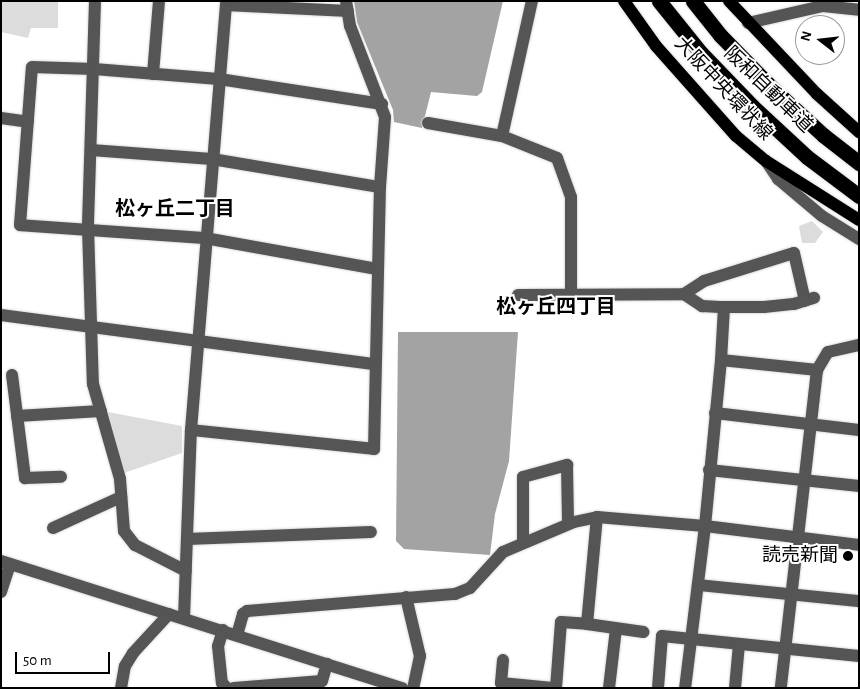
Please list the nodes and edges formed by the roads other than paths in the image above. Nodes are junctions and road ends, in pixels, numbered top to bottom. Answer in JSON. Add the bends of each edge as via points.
{"nodes":[{"id":1,"x":95,"y":1,"type":"edge"},
{"id":2,"x":159,"y":1,"type":"edge"},
{"id":3,"x":532,"y":1,"type":"edge"},
{"id":4,"x":624,"y":1,"type":"edge"},
{"id":5,"x":659,"y":1,"type":"edge"},
{"id":6,"x":693,"y":1,"type":"edge"},
{"id":7,"x":729,"y":1,"type":"edge"},
{"id":8,"x":226,"y":3,"type":"edge"},
{"id":9,"x":823,"y":3,"type":"edge"},
{"id":10,"x":347,"y":6,"type":"edge"},
{"id":11,"x":859,"y":10,"type":"edge"},
{"id":12,"x":748,"y":23,"type":"junction"},
{"id":13,"x":94,"y":69,"type":"junction"},
{"id":14,"x":153,"y":74,"type":"junction"},
{"id":15,"x":219,"y":79,"type":"junction"},
{"id":16,"x":817,"y":94,"type":"junction"},
{"id":17,"x":382,"y":104,"type":"junction"},
{"id":18,"x":1,"y":118,"type":"edge"},
{"id":19,"x":28,"y":122,"type":"junction"},
{"id":20,"x":428,"y":123,"type":"dead end"},
{"id":21,"x":859,"y":124,"type":"edge"},
{"id":22,"x":859,"y":132,"type":"edge"},
{"id":23,"x":502,"y":136,"type":"junction"},
{"id":24,"x":91,"y":150,"type":"junction"},
{"id":25,"x":212,"y":159,"type":"junction"},
{"id":26,"x":766,"y":162,"type":"junction"},
{"id":27,"x":859,"y":163,"type":"edge"},
{"id":28,"x":380,"y":187,"type":"junction"},
{"id":29,"x":859,"y":196,"type":"edge"},
{"id":30,"x":859,"y":220,"type":"edge"},
{"id":31,"x":88,"y":228,"type":"junction"},
{"id":32,"x":205,"y":238,"type":"junction"},
{"id":33,"x":859,"y":239,"type":"edge"},
{"id":34,"x":378,"y":269,"type":"junction"},
{"id":35,"x":684,"y":294,"type":"junction"},
{"id":36,"x":518,"y":295,"type":"dead end"},
{"id":37,"x":571,"y":295,"type":"junction"},
{"id":38,"x":724,"y":307,"type":"junction"},
{"id":39,"x":1,"y":315,"type":"edge"},
{"id":40,"x":91,"y":328,"type":"junction"},
{"id":41,"x":199,"y":340,"type":"junction"},
{"id":42,"x":859,"y":345,"type":"edge"},
{"id":43,"x":721,"y":360,"type":"junction"},
{"id":44,"x":375,"y":364,"type":"junction"},
{"id":45,"x":817,"y":370,"type":"junction"},
{"id":46,"x":12,"y":375,"type":"dead end"},
{"id":47,"x":101,"y":410,"type":"junction"},
{"id":48,"x":715,"y":413,"type":"junction"},
{"id":49,"x":17,"y":416,"type":"junction"},
{"id":50,"x":810,"y":424,"type":"junction"},
{"id":51,"x":859,"y":429,"type":"edge"},
{"id":52,"x":191,"y":430,"type":"junction"},
{"id":53,"x":709,"y":470,"type":"junction"},
{"id":54,"x":61,"y":477,"type":"dead end"},
{"id":55,"x":804,"y":481,"type":"junction"},
{"id":56,"x":859,"y":486,"type":"edge"},
{"id":57,"x":122,"y":497,"type":"junction"},
{"id":58,"x":597,"y":517,"type":"junction"},
{"id":59,"x":568,"y":524,"type":"junction"},
{"id":60,"x":704,"y":526,"type":"junction"},
{"id":61,"x":53,"y":528,"type":"dead end"},
{"id":62,"x":371,"y":532,"type":"dead end"},
{"id":63,"x":797,"y":537,"type":"junction"},
{"id":64,"x":187,"y":539,"type":"junction"},
{"id":65,"x":523,"y":542,"type":"junction"},
{"id":66,"x":859,"y":545,"type":"edge"},
{"id":67,"x":6,"y":562,"type":"edge"},
{"id":68,"x":186,"y":572,"type":"junction"},
{"id":69,"x":698,"y":585,"type":"junction"},
{"id":70,"x":1,"y":592,"type":"edge"},
{"id":71,"x":792,"y":593,"type":"junction"},
{"id":72,"x":406,"y":597,"type":"junction"},
{"id":73,"x":859,"y":601,"type":"edge"},
{"id":74,"x":169,"y":614,"type":"junction"},
{"id":75,"x":184,"y":618,"type":"junction"},
{"id":76,"x":587,"y":624,"type":"junction"},
{"id":77,"x":616,"y":628,"type":"junction"},
{"id":78,"x":223,"y":630,"type":"junction"},
{"id":79,"x":643,"y":632,"type":"dead end"},
{"id":80,"x":236,"y":635,"type":"junction"},
{"id":81,"x":690,"y":640,"type":"junction"},
{"id":82,"x":740,"y":644,"type":"junction"},
{"id":83,"x":785,"y":649,"type":"junction"},
{"id":84,"x":859,"y":656,"type":"edge"},
{"id":85,"x":503,"y":660,"type":"dead end"},
{"id":86,"x":327,"y":664,"type":"junction"},
{"id":87,"x":284,"y":686,"type":"edge"},
{"id":88,"x":121,"y":688,"type":"edge"},
{"id":89,"x":227,"y":688,"type":"edge"},
{"id":90,"x":234,"y":688,"type":"edge"},
{"id":91,"x":402,"y":688,"type":"edge"},
{"id":92,"x":413,"y":688,"type":"edge"},
{"id":93,"x":555,"y":688,"type":"edge"},
{"id":94,"x":609,"y":688,"type":"edge"},
{"id":95,"x":658,"y":688,"type":"edge"},
{"id":96,"x":685,"y":688,"type":"edge"},
{"id":97,"x":735,"y":688,"type":"edge"},
{"id":98,"x":781,"y":688,"type":"edge"}],
"edges":[{"from":1,"to":13,"type":"street"},
{"from":2,"to":14,"type":"street"},
{"from":3,"to":23,"type":"street"},
{"from":4,"to":26,"type":"main road","name":"大阪中央環状線","via":[[656,46],[700,97],[736,136]]},
{"from":5,"to":29,"type":"highway","name":"阪和自動車道","via":[[701,53],[752,106],[807,156]]},
{"from":6,"to":27,"type":"highway","name":"阪和自動車道","via":[[720,35],[774,90]]},
{"from":7,"to":12,"type":"main road"},
{"from":8,"to":10,"type":"street"},
{"from":8,"to":15,"type":"street"},
{"from":9,"to":11,"type":"street"},
{"from":9,"to":12,"type":"street"},
{"from":10,"to":17,"type":"street","via":[[350,26]]},
{"from":12,"to":16,"type":"main road"},
{"from":13,"to":14,"type":"street"},
{"from":13,"to":19,"type":"street","via":[[32,68]]},
{"from":13,"to":24,"type":"street"},
{"from":14,"to":15,"type":"street"},
{"from":15,"to":17,"type":"street"},
{"from":15,"to":25,"type":"street"},
{"from":16,"to":21,"type":"street"},
{"from":16,"to":22,"type":"main road"},
{"from":17,"to":28,"type":"street","via":[[385,117]]},
{"from":18,"to":19,"type":"street"},
{"from":19,"to":31,"type":"street","via":[[20,225]]},
{"from":20,"to":23,"type":"street"},
{"from":23,"to":37,"type":"street","via":[[557,158],[571,197]]},
{"from":24,"to":25,"type":"street"},
{"from":24,"to":31,"type":"street"},
{"from":25,"to":28,"type":"street"},
{"from":25,"to":32,"type":"street"},
{"from":26,"to":30,"type":"main road","name":"大阪中央環状線"},
{"from":26,"to":33,"type":"street","via":[[778,179],[822,216]]},
{"from":28,"to":34,"type":"street"},
{"from":31,"to":32,"type":"street"},
{"from":31,"to":40,"type":"street"},
{"from":32,"to":34,"type":"street"},
{"from":32,"to":41,"type":"street"},
{"from":34,"to":44,"type":"street"},
{"from":35,"to":37,"type":"street"},
{"from":35,"to":38,"type":"street","via":[[702,306]]},
{"from":35,"to":38,"type":"street","via":[[704,280],[794,254],[810,300],[764,307]]},
{"from":36,"to":37,"type":"street"},
{"from":38,"to":43,"type":"street"},
{"from":39,"to":40,"type":"street"},
{"from":40,"to":41,"type":"street"},
{"from":40,"to":47,"type":"street","via":[[93,384]]},
{"from":41,"to":44,"type":"street"},
{"from":41,"to":52,"type":"street"},
{"from":42,"to":45,"type":"street","via":[[828,352]]},
{"from":43,"to":45,"type":"street"},
{"from":43,"to":48,"type":"street"},
{"from":44,"to":52,"type":"street","via":[[374,449]]},
{"from":45,"to":50,"type":"street"},
{"from":46,"to":49,"type":"street"},
{"from":47,"to":49,"type":"street"},
{"from":47,"to":57,"type":"street"},
{"from":48,"to":50,"type":"street"},
{"from":48,"to":53,"type":"street"},
{"from":49,"to":54,"type":"street","via":[[24,478]]},
{"from":50,"to":51,"type":"street"},
{"from":50,"to":55,"type":"street"},
{"from":52,"to":64,"type":"street"},
{"from":53,"to":55,"type":"street"},
{"from":53,"to":60,"type":"street"},
{"from":55,"to":56,"type":"street"},
{"from":55,"to":63,"type":"street"},
{"from":57,"to":61,"type":"street"},
{"from":57,"to":68,"type":"street","via":[[124,531],[135,545]]},
{"from":58,"to":59,"type":"street"},
{"from":58,"to":60,"type":"street"},
{"from":58,"to":76,"type":"street"},
{"from":59,"to":65,"type":"street"},
{"from":59,"to":65,"type":"street","via":[[567,465],[523,477]]},
{"from":60,"to":63,"type":"street"},
{"from":60,"to":69,"type":"street"},
{"from":62,"to":64,"type":"street"},
{"from":63,"to":66,"type":"street"},
{"from":63,"to":71,"type":"street"},
{"from":64,"to":68,"type":"street"},
{"from":65,"to":72,"type":"street","via":[[503,552],[470,588],[455,594]]},
{"from":67,"to":70,"type":"street"},
{"from":67,"to":74,"type":"street"},
{"from":68,"to":75,"type":"street"},
{"from":69,"to":71,"type":"street"},
{"from":69,"to":81,"type":"street"},
{"from":71,"to":73,"type":"street"},
{"from":71,"to":83,"type":"street"},
{"from":72,"to":80,"type":"street","via":[[247,611]]},
{"from":72,"to":92,"type":"street","via":[[420,656]]},
{"from":74,"to":75,"type":"street"},
{"from":74,"to":88,"type":"street","via":[[133,653],[125,666]]},
{"from":75,"to":78,"type":"street"},
{"from":76,"to":77,"type":"street"},
{"from":76,"to":93,"type":"street","via":[[561,622]]},
{"from":77,"to":79,"type":"street"},
{"from":77,"to":94,"type":"street"},
{"from":78,"to":80,"type":"street"},
{"from":78,"to":89,"type":"street","via":[[218,646],[222,683]]},
{"from":80,"to":86,"type":"street"},
{"from":81,"to":82,"type":"street"},
{"from":81,"to":95,"type":"street","via":[[662,636]]},
{"from":81,"to":96,"type":"street"},
{"from":82,"to":83,"type":"street"},
{"from":82,"to":97,"type":"street"},
{"from":83,"to":84,"type":"street"},
{"from":83,"to":98,"type":"street"},
{"from":85,"to":93,"type":"street","via":[[502,683]]},
{"from":86,"to":87,"type":"street","via":[[322,681]]},
{"from":86,"to":91,"type":"street"},
{"from":87,"to":90,"type":"street"}]}
